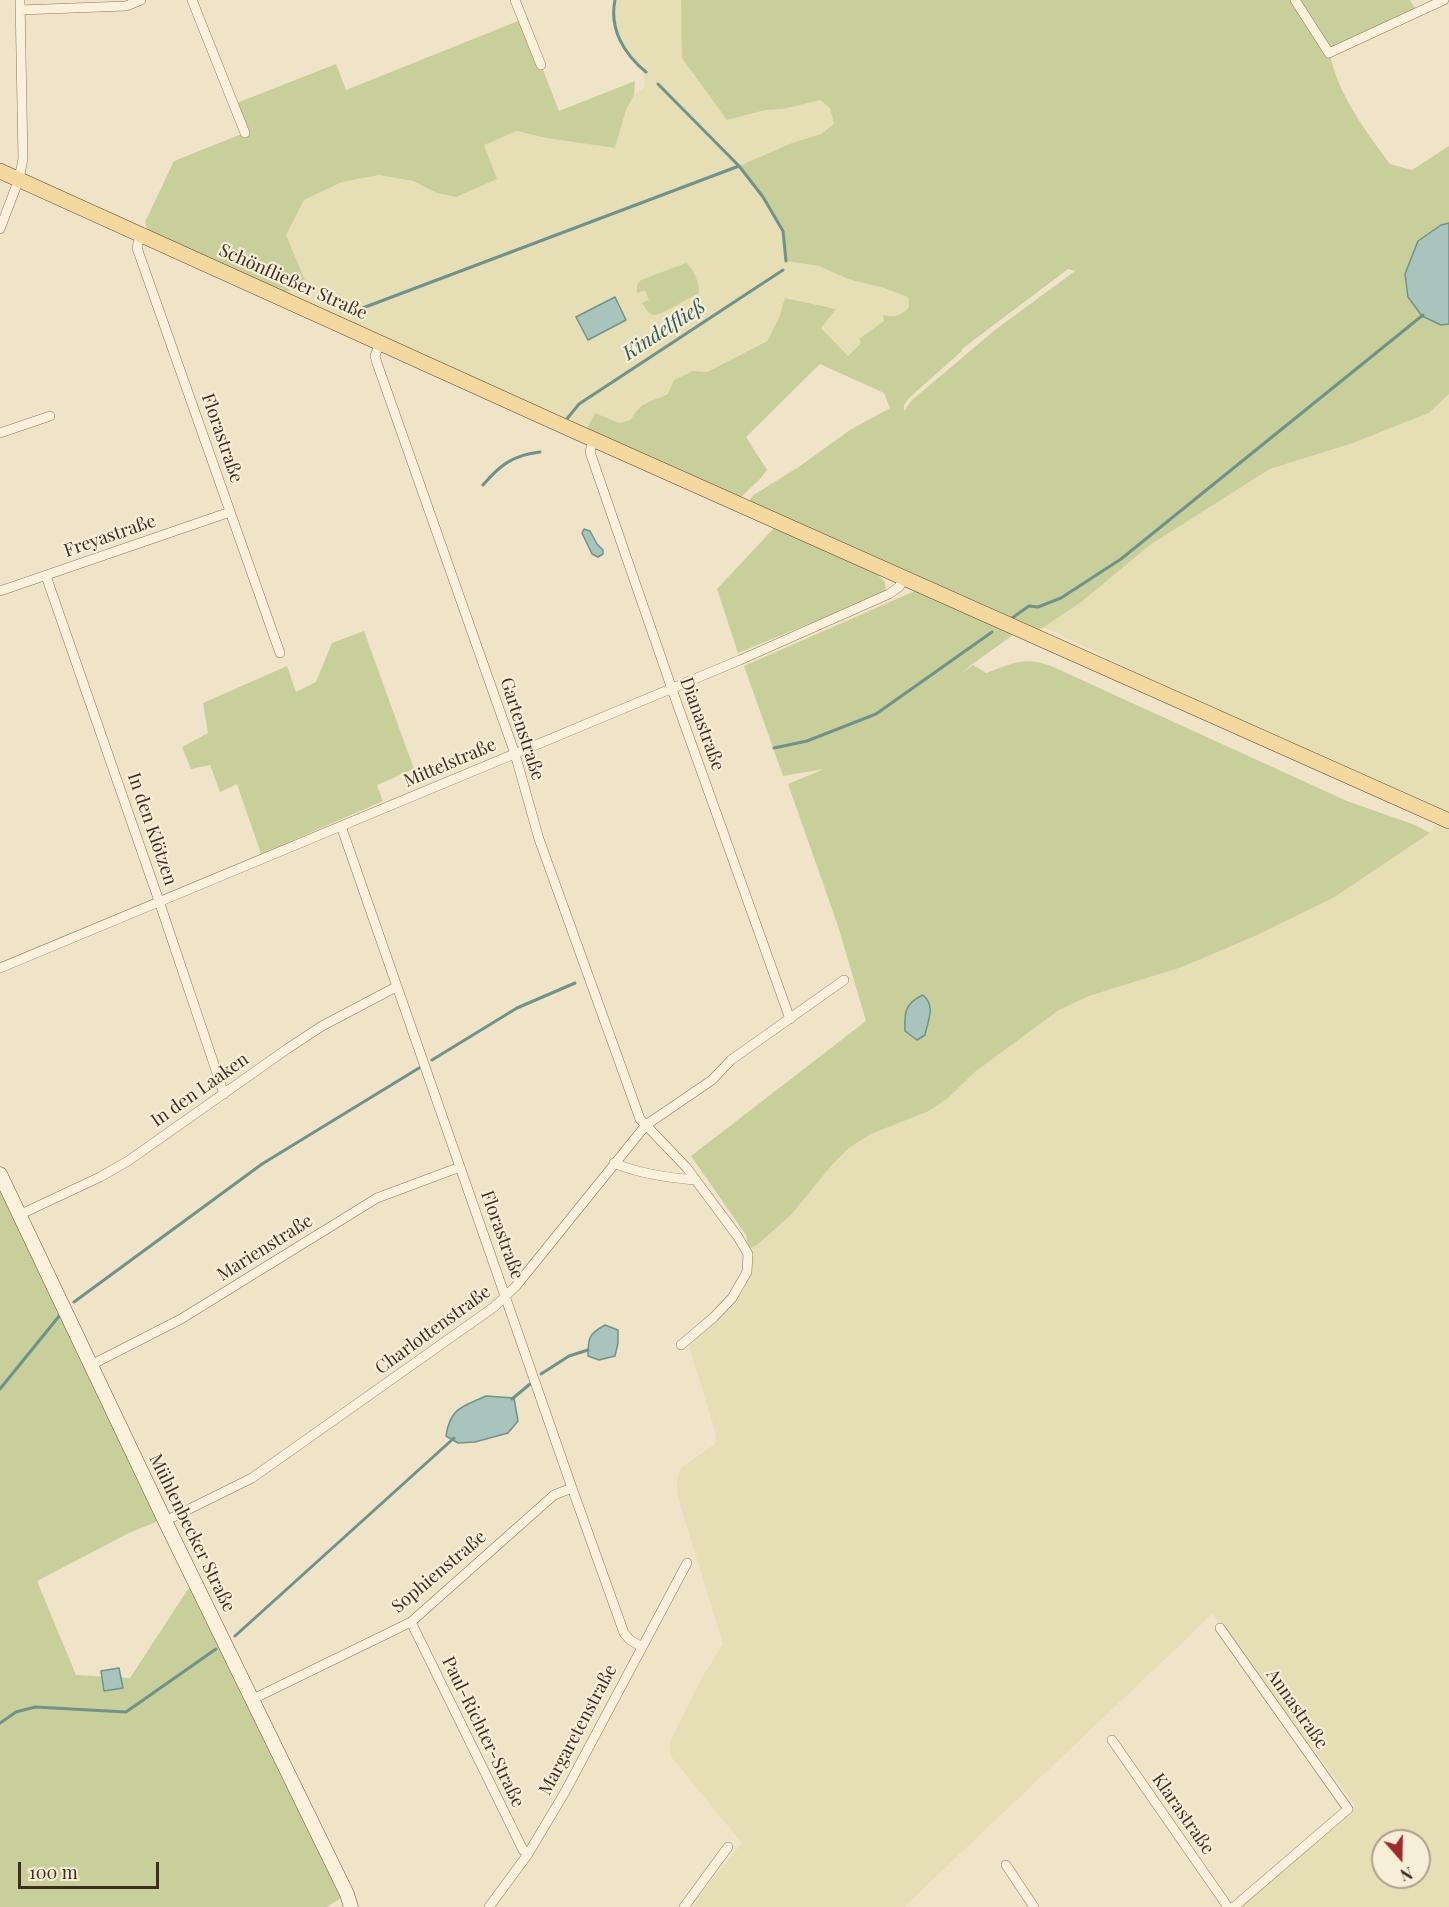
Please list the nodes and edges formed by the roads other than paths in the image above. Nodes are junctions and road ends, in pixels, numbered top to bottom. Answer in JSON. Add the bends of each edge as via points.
{"nodes":[{"id":1,"x":141,"y":0,"type":"edge"},
{"id":2,"x":192,"y":0,"type":"edge"},
{"id":3,"x":515,"y":0,"type":"edge"},
{"id":4,"x":1295,"y":0,"type":"edge"},
{"id":5,"x":1444,"y":0,"type":"edge"},
{"id":6,"x":20,"y":5,"type":"edge"},
{"id":7,"x":541,"y":65,"type":"dead end"},
{"id":8,"x":245,"y":133,"type":"dead end"},
{"id":9,"x":0,"y":171,"type":"edge"},
{"id":10,"x":19,"y":179,"type":"junction"},
{"id":11,"x":0,"y":229,"type":"edge"},
{"id":12,"x":140,"y":234,"type":"junction"},
{"id":13,"x":380,"y":342,"type":"junction"},
{"id":14,"x":50,"y":416,"type":"dead end"},
{"id":15,"x":0,"y":433,"type":"edge"},
{"id":16,"x":593,"y":439,"type":"junction"},
{"id":17,"x":231,"y":512,"type":"junction"},
{"id":18,"x":46,"y":576,"type":"junction"},
{"id":19,"x":905,"y":577,"type":"junction"},
{"id":20,"x":0,"y":591,"type":"edge"},
{"id":21,"x":280,"y":653,"type":"dead end"},
{"id":22,"x":672,"y":687,"type":"junction"},
{"id":23,"x":515,"y":754,"type":"junction"},
{"id":24,"x":1449,"y":821,"type":"edge"},
{"id":25,"x":341,"y":826,"type":"junction"},
{"id":26,"x":159,"y":901,"type":"junction"},
{"id":27,"x":0,"y":968,"type":"edge"},
{"id":28,"x":844,"y":980,"type":"dead end"},
{"id":29,"x":396,"y":987,"type":"junction"},
{"id":30,"x":790,"y":1019,"type":"junction"},
{"id":31,"x":224,"y":1094,"type":"junction"},
{"id":32,"x":646,"y":1125,"type":"junction"},
{"id":33,"x":614,"y":1163,"type":"junction"},
{"id":34,"x":460,"y":1167,"type":"junction"},
{"id":35,"x":0,"y":1174,"type":"edge"},
{"id":36,"x":696,"y":1180,"type":"junction"},
{"id":37,"x":19,"y":1215,"type":"junction"},
{"id":38,"x":506,"y":1297,"type":"junction"},
{"id":39,"x":681,"y":1345,"type":"dead end"},
{"id":40,"x":91,"y":1365,"type":"junction"},
{"id":41,"x":572,"y":1488,"type":"junction"},
{"id":42,"x":165,"y":1521,"type":"junction"},
{"id":43,"x":687,"y":1563,"type":"dead end"},
{"id":44,"x":411,"y":1622,"type":"junction"},
{"id":45,"x":1220,"y":1628,"type":"dead end"},
{"id":46,"x":642,"y":1647,"type":"junction"},
{"id":47,"x":253,"y":1700,"type":"junction"},
{"id":48,"x":1112,"y":1740,"type":"dead end"},
{"id":49,"x":728,"y":1847,"type":"dead end"},
{"id":50,"x":528,"y":1854,"type":"junction"},
{"id":51,"x":1006,"y":1865,"type":"dead end"},
{"id":52,"x":351,"y":1907,"type":"edge"},
{"id":53,"x":489,"y":1907,"type":"edge"},
{"id":54,"x":684,"y":1907,"type":"edge"},
{"id":55,"x":1034,"y":1907,"type":"edge"},
{"id":56,"x":1228,"y":1907,"type":"edge"},
{"id":57,"x":1234,"y":1907,"type":"edge"}],
"edges":[{"from":1,"to":6,"type":"street","via":[[126,6]]},
{"from":2,"to":8,"type":"street"},
{"from":3,"to":7,"type":"street"},
{"from":4,"to":5,"type":"street","via":[[1329,53]]},
{"from":6,"to":10,"type":"street","via":[[23,151]]},
{"from":9,"to":10,"type":"main road","name":"Schönfließer Straße"},
{"from":10,"to":11,"type":"street"},
{"from":10,"to":12,"type":"main road","name":"Schönfließer Straße"},
{"from":12,"to":13,"type":"main road","name":"Schönfließer Straße"},
{"from":12,"to":17,"type":"street","name":"Florastraße","via":[[137,248]]},
{"from":13,"to":16,"type":"main road","name":"Schönfließer Straße"},
{"from":13,"to":23,"type":"street","name":"Gartenstraße","via":[[377,363]]},
{"from":14,"to":15,"type":"street"},
{"from":16,"to":19,"type":"main road","name":"Schönfließer Straße"},
{"from":16,"to":22,"type":"street","name":"Dianastraße","via":[[590,452]]},
{"from":17,"to":18,"type":"street","name":"Freyastraße"},
{"from":17,"to":21,"type":"street","name":"Florastraße"},
{"from":18,"to":20,"type":"street","name":"Freyastraße"},
{"from":18,"to":26,"type":"street","name":"In den Klötzen"},
{"from":19,"to":22,"type":"street","name":"Mittelstraße","via":[[889,594]]},
{"from":19,"to":24,"type":"main road","name":"Schönfließer Straße"},
{"from":22,"to":23,"type":"street","name":"Mittelstraße"},
{"from":22,"to":30,"type":"street","name":"Dianastraße"},
{"from":23,"to":25,"type":"street","name":"Mittelstraße"},
{"from":23,"to":32,"type":"street","name":"Gartenstraße","via":[[539,839],[640,1119]]},
{"from":25,"to":26,"type":"street","name":"Mittelstraße"},
{"from":25,"to":29,"type":"street","name":"Florastraße"},
{"from":26,"to":27,"type":"street","name":"Mittelstraße"},
{"from":26,"to":31,"type":"street","name":"In den Klötzen"},
{"from":28,"to":30,"type":"street","name":"Charlottenstraße"},
{"from":29,"to":31,"type":"street","name":"In den Laaken","via":[[322,1026]]},
{"from":29,"to":34,"type":"street","name":"Florastraße"},
{"from":30,"to":32,"type":"street","name":"Charlottenstraße"},
{"from":31,"to":37,"type":"street","name":"In den Laaken","via":[[128,1161]]},
{"from":32,"to":33,"type":"street","name":"Charlottenstraße"},
{"from":32,"to":36,"type":"street","name":"Gartenstraße"},
{"from":33,"to":36,"type":"street","via":[[639,1172]]},
{"from":33,"to":38,"type":"street","name":"Charlottenstraße"},
{"from":34,"to":38,"type":"street","name":"Florastraße"},
{"from":34,"to":40,"type":"street","name":"Marienstraße","via":[[377,1198],[181,1319]]},
{"from":35,"to":37,"type":"main road","name":"Mühlenbecker Straße"},
{"from":36,"to":39,"type":"street","name":"Gartenstraße","via":[[738,1237],[748,1262],[747,1272],[732,1298]]},
{"from":37,"to":40,"type":"main road","name":"Mühlenbecker Straße"},
{"from":38,"to":41,"type":"street","name":"Florastraße"},
{"from":38,"to":42,"type":"street","name":"Charlottenstraße","via":[[252,1478]]},
{"from":40,"to":42,"type":"main road","name":"Mühlenbecker Straße"},
{"from":41,"to":44,"type":"street","name":"Sophienstraße","via":[[554,1495]]},
{"from":41,"to":46,"type":"street","name":"Florastraße","via":[[624,1633]]},
{"from":42,"to":47,"type":"main road","name":"Mühlenbecker Straße"},
{"from":43,"to":46,"type":"street","name":"Margaretenstraße"},
{"from":44,"to":47,"type":"street","name":"Sophienstraße"},
{"from":44,"to":50,"type":"street","name":"Paul-Richter-Straße"},
{"from":45,"to":57,"type":"street","name":"Annastraße","via":[[1348,1809]]},
{"from":46,"to":50,"type":"street","name":"Margaretenstraße"},
{"from":47,"to":52,"type":"main road","name":"Mühlenbecker Straße"},
{"from":48,"to":56,"type":"street","name":"Klarastraße"},
{"from":49,"to":54,"type":"street"},
{"from":50,"to":53,"type":"street","name":"Margaretenstraße"},
{"from":51,"to":55,"type":"street"}]}
